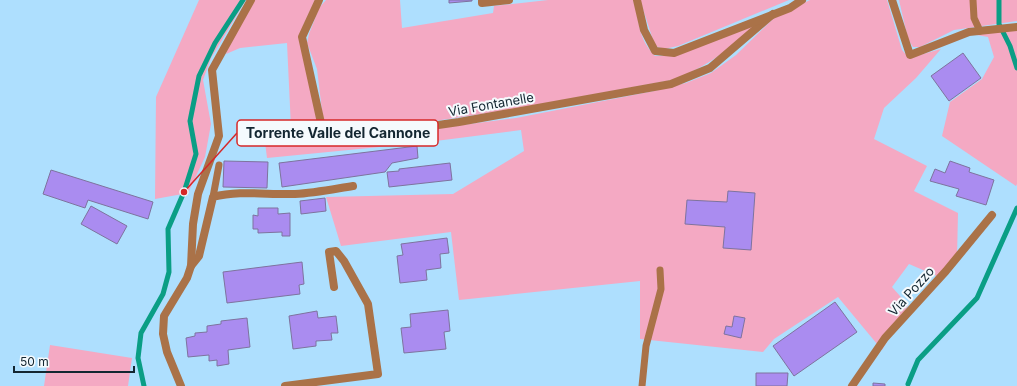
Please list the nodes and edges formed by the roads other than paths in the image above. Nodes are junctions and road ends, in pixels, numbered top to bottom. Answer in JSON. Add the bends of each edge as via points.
{"nodes":[{"id":1,"x":251,"y":0,"type":"edge"},
{"id":2,"x":319,"y":0,"type":"edge"},
{"id":3,"x":482,"y":0,"type":"edge"},
{"id":4,"x":509,"y":0,"type":"edge"},
{"id":5,"x":637,"y":0,"type":"edge"},
{"id":6,"x":802,"y":0,"type":"edge"},
{"id":7,"x":892,"y":0,"type":"edge"},
{"id":8,"x":973,"y":0,"type":"edge"},
{"id":9,"x":773,"y":14,"type":"junction"},
{"id":10,"x":1017,"y":27,"type":"edge"},
{"id":11,"x":980,"y":31,"type":"junction"},
{"id":12,"x":219,"y":165,"type":"dead end"},
{"id":13,"x":353,"y":186,"type":"dead end"},
{"id":14,"x":213,"y":197,"type":"junction"},
{"id":15,"x":992,"y":215,"type":"dead end"},
{"id":16,"x":191,"y":266,"type":"junction"},
{"id":17,"x":660,"y":270,"type":"dead end"},
{"id":18,"x":334,"y":287,"type":"dead end"},
{"id":19,"x":181,"y":386,"type":"edge"},
{"id":20,"x":285,"y":386,"type":"edge"},
{"id":21,"x":642,"y":386,"type":"edge"},
{"id":22,"x":852,"y":386,"type":"edge"}],
"edges":[{"from":1,"to":16,"type":"street","via":[[212,70],[219,136],[198,194],[193,224]]},
{"from":2,"to":9,"type":"street","name":"Via Fontanelle","via":[[302,37],[321,123],[349,138],[671,84],[710,68]]},
{"from":3,"to":4,"type":"street","via":[[482,3]]},
{"from":5,"to":9,"type":"street","name":"Via Fontanelle","via":[[644,30],[655,51],[674,53]]},
{"from":6,"to":9,"type":"street","name":"Via Fontanelle"},
{"from":7,"to":11,"type":"street","via":[[910,56],[969,32]]},
{"from":8,"to":11,"type":"lane","via":[[974,18]]},
{"from":10,"to":11,"type":"street"},
{"from":12,"to":14,"type":"lane"},
{"from":13,"to":14,"type":"street","via":[[296,194],[245,192]]},
{"from":14,"to":16,"type":"street","via":[[199,256]]},
{"from":15,"to":22,"type":"street","name":"Via Pozzo","via":[[946,271],[885,338]]},
{"from":16,"to":19,"type":"street","via":[[187,278],[164,316],[163,328],[167,352]]},
{"from":17,"to":21,"type":"lane","via":[[661,289],[646,346]]},
{"from":18,"to":20,"type":"street","via":[[329,252],[336,251],[368,304],[378,374]]}]}
